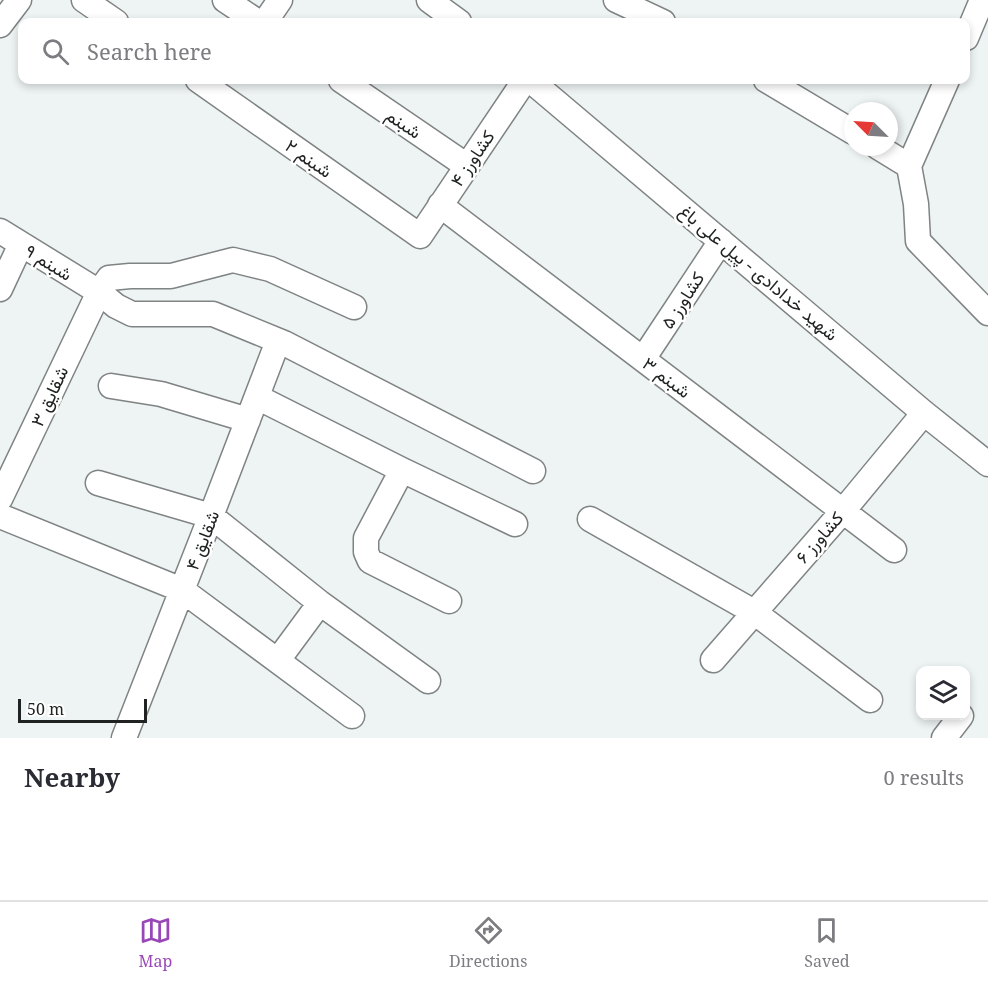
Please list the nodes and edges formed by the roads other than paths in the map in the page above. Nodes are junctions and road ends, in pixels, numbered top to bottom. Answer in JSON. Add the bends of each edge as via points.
{"nodes":[{"id":1,"x":19,"y":0,"type":"edge"},
{"id":2,"x":84,"y":0,"type":"edge"},
{"id":3,"x":225,"y":0,"type":"edge"},
{"id":4,"x":280,"y":0,"type":"edge"},
{"id":5,"x":429,"y":0,"type":"edge"},
{"id":6,"x":616,"y":0,"type":"edge"},
{"id":7,"x":982,"y":0,"type":"edge"},
{"id":8,"x":110,"y":18,"type":"edge"},
{"id":9,"x":252,"y":18,"type":"edge"},
{"id":10,"x":268,"y":18,"type":"edge"},
{"id":11,"x":454,"y":18,"type":"edge"},
{"id":12,"x":654,"y":18,"type":"edge"},
{"id":13,"x":0,"y":24,"type":"edge"},
{"id":14,"x":970,"y":28,"type":"edge"},
{"id":15,"x":213,"y":84,"type":"edge"},
{"id":16,"x":347,"y":84,"type":"edge"},
{"id":17,"x":522,"y":84,"type":"edge"},
{"id":18,"x":535,"y":84,"type":"edge"},
{"id":19,"x":773,"y":84,"type":"edge"},
{"id":20,"x":945,"y":84,"type":"edge"},
{"id":21,"x":844,"y":127,"type":"edge"},
{"id":22,"x":893,"y":156,"type":"edge"},
{"id":23,"x":467,"y":166,"type":"junction"},
{"id":24,"x":909,"y":166,"type":"junction"},
{"id":25,"x":440,"y":205,"type":"junction"},
{"id":26,"x":0,"y":231,"type":"edge"},
{"id":27,"x":420,"y":236,"type":"joint"},
{"id":28,"x":721,"y":240,"type":"junction"},
{"id":29,"x":21,"y":244,"type":"junction"},
{"id":30,"x":0,"y":289,"type":"edge"},
{"id":31,"x":99,"y":292,"type":"junction"},
{"id":32,"x":354,"y":307,"type":"dead end"},
{"id":33,"x":988,"y":313,"type":"edge"},
{"id":34,"x":278,"y":341,"type":"junction"},
{"id":35,"x":643,"y":359,"type":"junction"},
{"id":36,"x":111,"y":386,"type":"dead end"},
{"id":37,"x":257,"y":397,"type":"junction"},
{"id":38,"x":924,"y":413,"type":"junction"},
{"id":39,"x":248,"y":420,"type":"junction"},
{"id":40,"x":988,"y":464,"type":"edge"},
{"id":41,"x":402,"y":470,"type":"junction"},
{"id":42,"x":533,"y":471,"type":"dead end"},
{"id":43,"x":99,"y":483,"type":"dead end"},
{"id":44,"x":0,"y":499,"type":"edge"},
{"id":45,"x":843,"y":510,"type":"junction"},
{"id":46,"x":0,"y":516,"type":"edge"},
{"id":47,"x":211,"y":516,"type":"junction"},
{"id":48,"x":590,"y":519,"type":"dead end"},
{"id":49,"x":515,"y":524,"type":"dead end"},
{"id":50,"x":894,"y":550,"type":"dead end"},
{"id":51,"x":182,"y":590,"type":"junction"},
{"id":52,"x":448,"y":601,"type":"dead end"},
{"id":53,"x":320,"y":603,"type":"junction"},
{"id":54,"x":754,"y":612,"type":"junction"},
{"id":55,"x":278,"y":660,"type":"junction"},
{"id":56,"x":713,"y":660,"type":"dead end"},
{"id":57,"x":428,"y":681,"type":"dead end"},
{"id":58,"x":870,"y":700,"type":"dead end"},
{"id":59,"x":352,"y":716,"type":"dead end"},
{"id":60,"x":957,"y":720,"type":"edge"},
{"id":61,"x":124,"y":738,"type":"edge"},
{"id":62,"x":944,"y":738,"type":"edge"}],
"edges":[{"from":1,"to":13,"type":"street"},
{"from":2,"to":8,"type":"street"},
{"from":3,"to":9,"type":"street"},
{"from":4,"to":10,"type":"street"},
{"from":5,"to":11,"type":"street"},
{"from":6,"to":12,"type":"street"},
{"from":7,"to":14,"type":"street"},
{"from":15,"to":27,"type":"street","name":"شبنم ۲"},
{"from":16,"to":23,"type":"street","name":"شبنم"},
{"from":17,"to":23,"type":"street","name":"کشاورز ۴"},
{"from":18,"to":28,"type":"street","name":"شهید خدادادی - پیل علی باغ"},
{"from":19,"to":21,"type":"street"},
{"from":20,"to":24,"type":"street"},
{"from":22,"to":24,"type":"street"},
{"from":23,"to":25,"type":"street","name":"کشاورز ۴"},
{"from":24,"to":33,"type":"street","via":[[918,241]]},
{"from":25,"to":27,"type":"street","name":"کشاورز ۴"},
{"from":25,"to":35,"type":"street","name":"شبنم ۳"},
{"from":26,"to":29,"type":"street","name":"شبنم ۹"},
{"from":28,"to":35,"type":"street","name":"کشاورز ۵"},
{"from":28,"to":38,"type":"street","name":"شهید خدادادی - پیل علی باغ"},
{"from":29,"to":30,"type":"street"},
{"from":29,"to":31,"type":"street","name":"شبنم ۹"},
{"from":31,"to":32,"type":"street","via":[[109,278],[171,276],[233,260],[270,269]]},
{"from":31,"to":34,"type":"street","name":"شبنم ۹","via":[[132,314],[213,315]]},
{"from":31,"to":44,"type":"street","name":"شقایق ۳"},
{"from":34,"to":37,"type":"street","name":"شقایق ۴"},
{"from":34,"to":42,"type":"street","name":"شبنم ۹"},
{"from":35,"to":45,"type":"street","name":"شبنم ۳"},
{"from":36,"to":39,"type":"street","via":[[161,394]]},
{"from":37,"to":39,"type":"street","name":"شقایق ۴"},
{"from":37,"to":41,"type":"street"},
{"from":38,"to":40,"type":"street","name":"شهید خدادادی - پیل علی باغ"},
{"from":38,"to":45,"type":"street","name":"کشاورز ۶"},
{"from":39,"to":47,"type":"street","name":"شقایق ۴"},
{"from":41,"to":49,"type":"street"},
{"from":41,"to":52,"type":"street","via":[[366,538],[366,552],[370,561]]},
{"from":43,"to":47,"type":"street"},
{"from":45,"to":50,"type":"street","name":"شبنم ۳"},
{"from":45,"to":54,"type":"street","name":"کشاورز ۶"},
{"from":46,"to":51,"type":"street"},
{"from":47,"to":51,"type":"street","name":"شقایق ۴"},
{"from":47,"to":53,"type":"street"},
{"from":48,"to":54,"type":"street"},
{"from":51,"to":55,"type":"street"},
{"from":51,"to":61,"type":"street","name":"شقایق ۴"},
{"from":53,"to":55,"type":"street"},
{"from":53,"to":57,"type":"street"},
{"from":54,"to":56,"type":"street","name":"کشاورز ۶"},
{"from":54,"to":58,"type":"street"},
{"from":55,"to":59,"type":"street"},
{"from":60,"to":62,"type":"street"}]}
